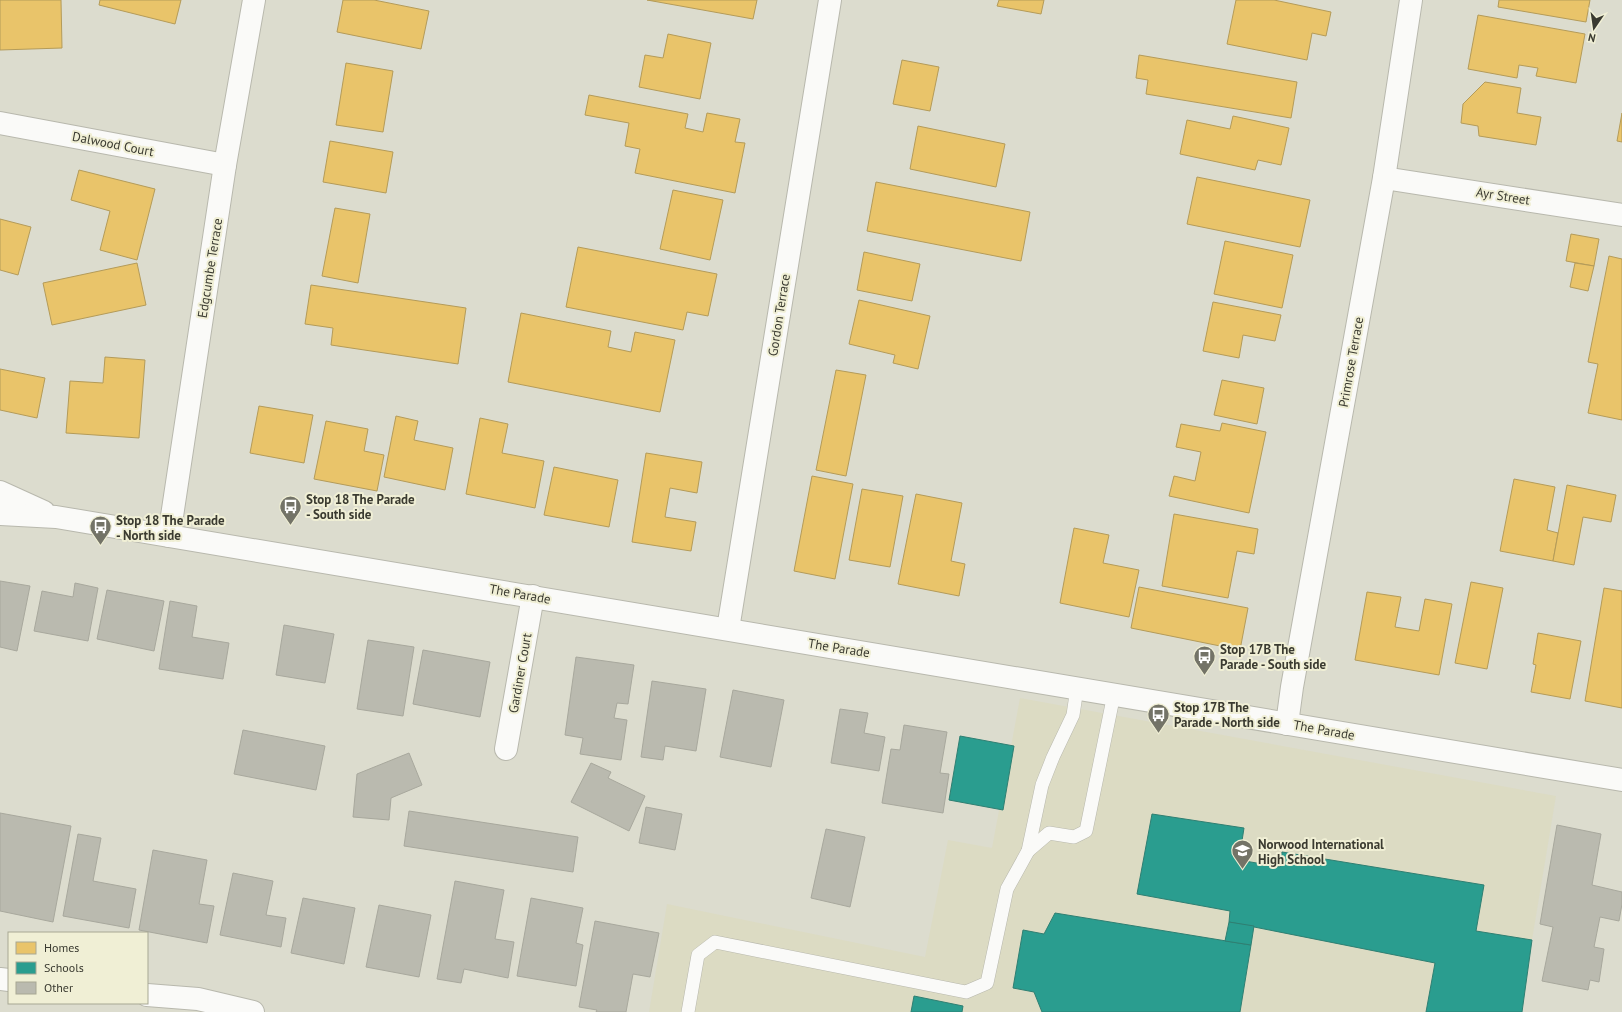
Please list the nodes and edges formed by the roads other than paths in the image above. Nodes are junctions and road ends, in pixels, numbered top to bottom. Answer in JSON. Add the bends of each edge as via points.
{"nodes":[{"id":1,"x":254,"y":0,"type":"edge"},
{"id":2,"x":830,"y":0,"type":"edge"},
{"id":3,"x":1411,"y":0,"type":"edge"},
{"id":4,"x":0,"y":123,"type":"edge"},
{"id":5,"x":225,"y":165,"type":"junction"},
{"id":6,"x":1384,"y":178,"type":"junction"},
{"id":7,"x":1622,"y":215,"type":"edge"},
{"id":8,"x":0,"y":492,"type":"edge"},
{"id":9,"x":0,"y":514,"type":"edge"},
{"id":10,"x":56,"y":517,"type":"junction"},
{"id":11,"x":169,"y":536,"type":"junction"},
{"id":12,"x":533,"y":596,"type":"junction"},
{"id":13,"x":728,"y":629,"type":"junction"},
{"id":14,"x":1077,"y":688,"type":"junction"},
{"id":15,"x":1114,"y":694,"type":"junction"},
{"id":16,"x":1287,"y":724,"type":"junction"},
{"id":17,"x":506,"y":749,"type":"dead end"},
{"id":18,"x":1622,"y":780,"type":"edge"},
{"id":19,"x":1028,"y":851,"type":"junction"},
{"id":20,"x":148,"y":994,"type":"edge"},
{"id":21,"x":254,"y":1012,"type":"edge"},
{"id":22,"x":688,"y":1012,"type":"edge"}],
"edges":[{"from":1,"to":5,"type":"street","name":"Edgcumbe Terrace"},
{"from":2,"to":13,"type":"street","name":"Gordon Terrace"},
{"from":3,"to":6,"type":"street","name":"Primrose Terrace"},
{"from":4,"to":5,"type":"street","name":"Dalwood Court"},
{"from":5,"to":11,"type":"street","name":"Edgcumbe Terrace"},
{"from":6,"to":7,"type":"street","name":"Ayr Street"},
{"from":6,"to":16,"type":"street","name":"Primrose Terrace"},
{"from":8,"to":10,"type":"street","name":"The Parade"},
{"from":9,"to":10,"type":"street","name":"The Parade"},
{"from":10,"to":11,"type":"street","name":"The Parade"},
{"from":11,"to":12,"type":"street","name":"The Parade"},
{"from":12,"to":13,"type":"street","name":"The Parade"},
{"from":12,"to":17,"type":"street","name":"Gardiner Court"},
{"from":13,"to":14,"type":"street","name":"The Parade"},
{"from":14,"to":15,"type":"street","name":"The Parade"},
{"from":14,"to":19,"type":"lane","via":[[1073,715],[1042,785]]},
{"from":15,"to":16,"type":"street","name":"The Parade"},
{"from":15,"to":19,"type":"lane","via":[[1086,831],[1074,837],[1048,833]]},
{"from":16,"to":18,"type":"street","name":"The Parade"},
{"from":19,"to":22,"type":"lane","via":[[1007,889],[987,983],[966,992],[715,942],[698,955]]},
{"from":20,"to":21,"type":"street","via":[[198,999]]}]}
